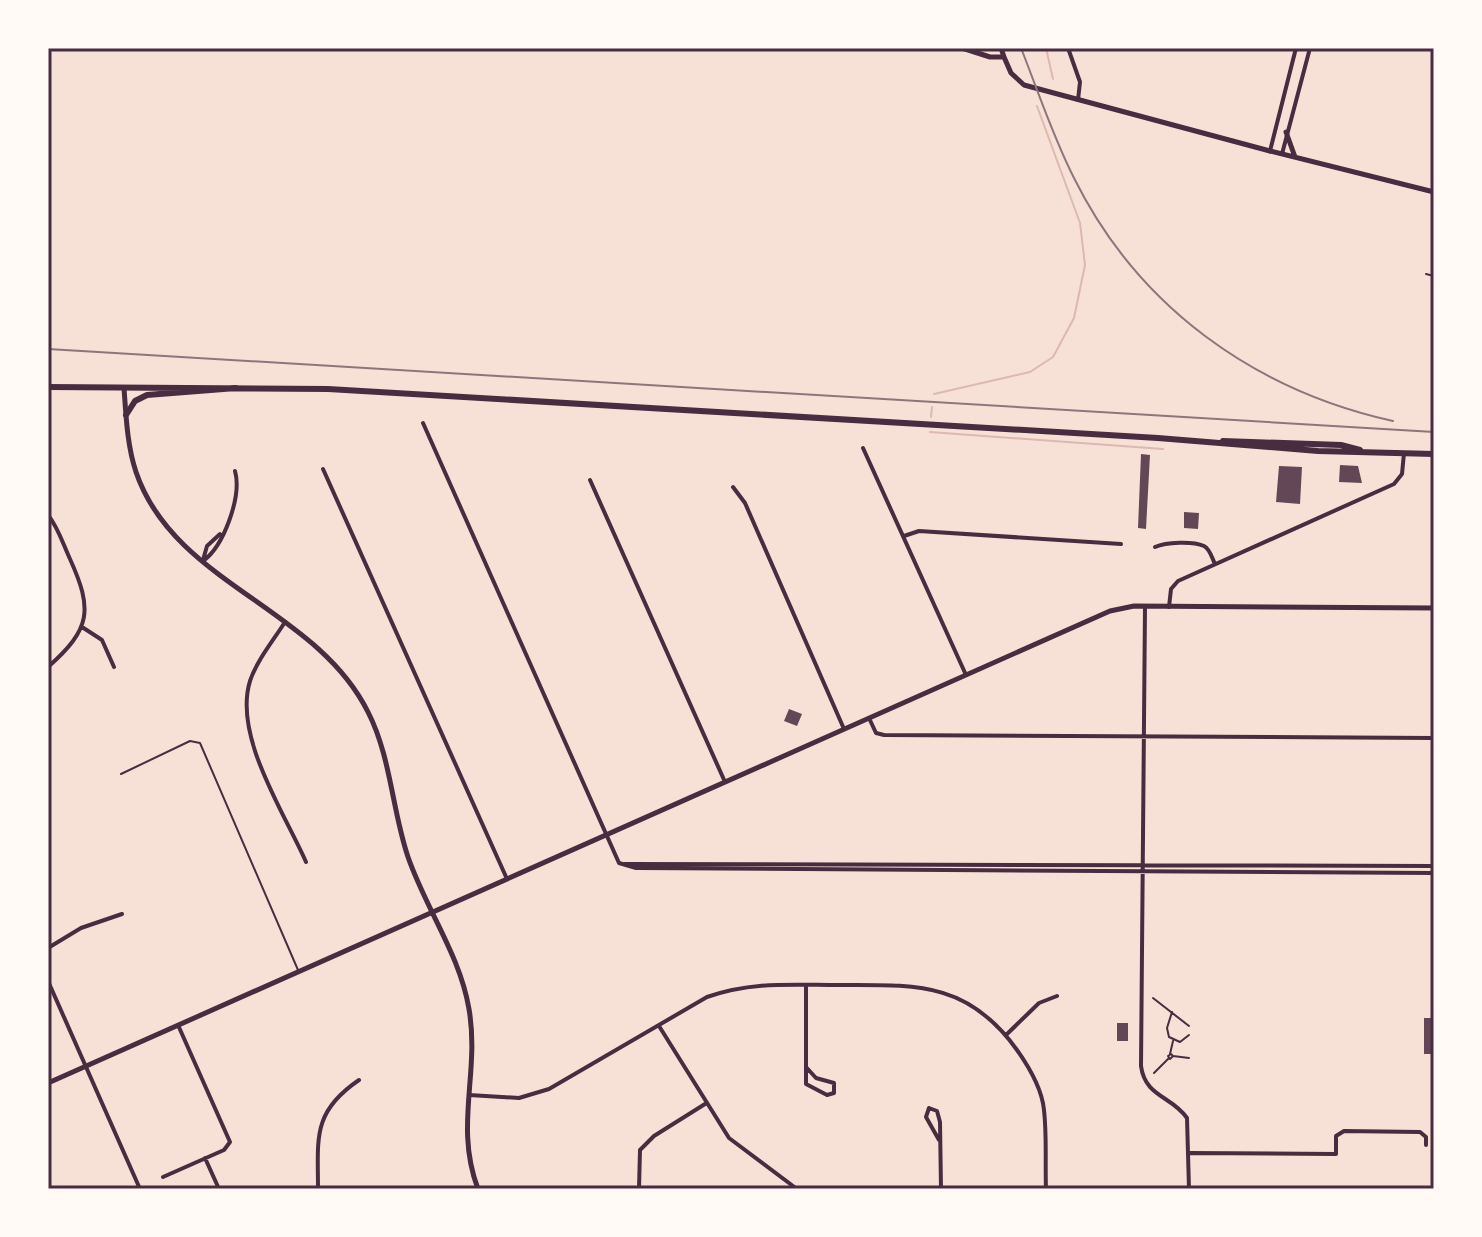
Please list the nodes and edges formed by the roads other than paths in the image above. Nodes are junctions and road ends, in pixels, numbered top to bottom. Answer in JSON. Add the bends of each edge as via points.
{"nodes":[{"id":1,"x":962,"y":48,"type":"edge"},
{"id":2,"x":1001,"y":48,"type":"edge"},
{"id":3,"x":1068,"y":48,"type":"edge"},
{"id":4,"x":1296,"y":48,"type":"edge"},
{"id":5,"x":1310,"y":48,"type":"edge"},
{"id":6,"x":1004,"y":57,"type":"junction"},
{"id":7,"x":1078,"y":100,"type":"junction"},
{"id":8,"x":1286,"y":132,"type":"junction"},
{"id":9,"x":1270,"y":151,"type":"junction"},
{"id":10,"x":1282,"y":154,"type":"junction"},
{"id":11,"x":1295,"y":157,"type":"junction"},
{"id":12,"x":1434,"y":192,"type":"edge"},
{"id":13,"x":1426,"y":274,"type":"dead end"},
{"id":14,"x":1434,"y":276,"type":"edge"},
{"id":15,"x":239,"y":386,"type":"junction"},
{"id":16,"x":48,"y":387,"type":"edge"},
{"id":17,"x":124,"y":387,"type":"junction"},
{"id":18,"x":126,"y":415,"type":"junction"},
{"id":19,"x":423,"y":423,"type":"dead end"},
{"id":20,"x":863,"y":448,"type":"dead end"},
{"id":21,"x":1404,"y":453,"type":"junction"},
{"id":22,"x":1434,"y":454,"type":"edge"},
{"id":23,"x":323,"y":469,"type":"dead end"},
{"id":24,"x":235,"y":471,"type":"dead end"},
{"id":25,"x":590,"y":480,"type":"dead end"},
{"id":26,"x":733,"y":487,"type":"dead end"},
{"id":27,"x":48,"y":515,"type":"edge"},
{"id":28,"x":904,"y":536,"type":"junction"},
{"id":29,"x":1121,"y":544,"type":"dead end"},
{"id":30,"x":1155,"y":547,"type":"dead end"},
{"id":31,"x":203,"y":561,"type":"junction"},
{"id":32,"x":1215,"y":564,"type":"junction"},
{"id":33,"x":1145,"y":607,"type":"junction"},
{"id":34,"x":1169,"y":607,"type":"junction"},
{"id":35,"x":1434,"y":608,"type":"edge"},
{"id":36,"x":286,"y":620,"type":"junction"},
{"id":37,"x":82,"y":627,"type":"junction"},
{"id":38,"x":48,"y":667,"type":"edge"},
{"id":39,"x":114,"y":667,"type":"dead end"},
{"id":40,"x":966,"y":675,"type":"junction"},
{"id":41,"x":869,"y":718,"type":"junction"},
{"id":42,"x":844,"y":729,"type":"junction"},
{"id":43,"x":1144,"y":737,"type":"junction"},
{"id":44,"x":1434,"y":738,"type":"edge"},
{"id":45,"x":121,"y":774,"type":"dead end"},
{"id":46,"x":725,"y":782,"type":"junction"},
{"id":47,"x":606,"y":835,"type":"junction"},
{"id":48,"x":306,"y":862,"type":"dead end"},
{"id":49,"x":622,"y":864,"type":"junction"},
{"id":50,"x":1143,"y":864,"type":"junction"},
{"id":51,"x":1434,"y":866,"type":"edge"},
{"id":52,"x":1144,"y":871,"type":"junction"},
{"id":53,"x":1434,"y":873,"type":"edge"},
{"id":54,"x":507,"y":879,"type":"junction"},
{"id":55,"x":432,"y":913,"type":"junction"},
{"id":56,"x":122,"y":914,"type":"dead end"},
{"id":57,"x":48,"y":948,"type":"edge"},
{"id":58,"x":299,"y":972,"type":"junction"},
{"id":59,"x":48,"y":981,"type":"edge"},
{"id":60,"x":806,"y":985,"type":"junction"},
{"id":61,"x":1057,"y":996,"type":"dead end"},
{"id":62,"x":178,"y":1025,"type":"junction"},
{"id":63,"x":659,"y":1026,"type":"junction"},
{"id":64,"x":1006,"y":1035,"type":"junction"},
{"id":65,"x":86,"y":1066,"type":"junction"},
{"id":66,"x":806,"y":1067,"type":"junction"},
{"id":67,"x":359,"y":1080,"type":"dead end"},
{"id":68,"x":48,"y":1083,"type":"edge"},
{"id":69,"x":467,"y":1095,"type":"junction"},
{"id":70,"x":705,"y":1104,"type":"junction"},
{"id":71,"x":1430,"y":1134,"type":"edge"},
{"id":72,"x":939,"y":1140,"type":"junction"},
{"id":73,"x":1426,"y":1145,"type":"dead end"},
{"id":74,"x":1190,"y":1153,"type":"junction"},
{"id":75,"x":205,"y":1158,"type":"junction"},
{"id":76,"x":163,"y":1177,"type":"dead end"},
{"id":77,"x":140,"y":1189,"type":"edge"},
{"id":78,"x":219,"y":1189,"type":"edge"},
{"id":79,"x":318,"y":1189,"type":"edge"},
{"id":80,"x":478,"y":1189,"type":"edge"},
{"id":81,"x":639,"y":1189,"type":"edge"},
{"id":82,"x":797,"y":1189,"type":"edge"},
{"id":83,"x":941,"y":1189,"type":"edge"},
{"id":84,"x":1046,"y":1189,"type":"edge"},
{"id":85,"x":1189,"y":1189,"type":"edge"}],
"edges":[{"from":1,"to":6,"type":"street"},
{"from":2,"to":6,"type":"street"},
{"from":3,"to":7,"type":"street","via":[[1079,79]]},
{"from":4,"to":9,"type":"street"},
{"from":5,"to":8,"type":"street"},
{"from":6,"to":7,"type":"street","via":[[1016,80]]},
{"from":7,"to":9,"type":"street"},
{"from":8,"to":10,"type":"street"},
{"from":8,"to":11,"type":"street"},
{"from":9,"to":10,"type":"street"},
{"from":10,"to":11,"type":"street"},
{"from":11,"to":12,"type":"street"},
{"from":13,"to":14,"type":"lane"},
{"from":15,"to":17,"type":"highway"},
{"from":15,"to":18,"type":"highway","via":[[147,395]]},
{"from":15,"to":21,"type":"highway"},
{"from":16,"to":17,"type":"highway"},
{"from":17,"to":18,"type":"street"},
{"from":18,"to":31,"type":"street","via":[[133,461],[149,501],[172,534]]},
{"from":19,"to":47,"type":"street"},
{"from":20,"to":28,"type":"street"},
{"from":21,"to":22,"type":"highway"},
{"from":21,"to":32,"type":"street","via":[[1402,474],[1391,486]]},
{"from":23,"to":54,"type":"street"},
{"from":24,"to":31,"type":"street","via":[[236,501],[214,550]]},
{"from":25,"to":46,"type":"street"},
{"from":26,"to":42,"type":"street","via":[[745,503]]},
{"from":27,"to":37,"type":"street","via":[[85,594]]},
{"from":28,"to":29,"type":"street","via":[[919,531]]},
{"from":28,"to":40,"type":"street"},
{"from":30,"to":32,"type":"street","via":[[1201,545]]},
{"from":31,"to":36,"type":"street"},
{"from":32,"to":34,"type":"street","via":[[1173,585]]},
{"from":33,"to":34,"type":"street"},
{"from":33,"to":40,"type":"street","via":[[1110,611]]},
{"from":33,"to":43,"type":"street"},
{"from":34,"to":35,"type":"street"},
{"from":36,"to":48,"type":"street","via":[[254,671],[246,714],[252,743]]},
{"from":36,"to":55,"type":"street","via":[[332,658],[368,712],[383,751],[404,846]]},
{"from":37,"to":38,"type":"street"},
{"from":37,"to":39,"type":"street","via":[[102,640]]},
{"from":40,"to":41,"type":"street"},
{"from":41,"to":42,"type":"street"},
{"from":41,"to":43,"type":"street","via":[[876,733],[884,735]]},
{"from":42,"to":46,"type":"street"},
{"from":43,"to":44,"type":"street"},
{"from":43,"to":50,"type":"street"},
{"from":45,"to":58,"type":"lane","via":[[190,741],[200,743]]},
{"from":46,"to":47,"type":"street"},
{"from":47,"to":49,"type":"street","via":[[615,860]]},
{"from":47,"to":54,"type":"street"},
{"from":49,"to":50,"type":"street"},
{"from":49,"to":52,"type":"street"},
{"from":50,"to":51,"type":"street"},
{"from":50,"to":52,"type":"street"},
{"from":52,"to":53,"type":"street"},
{"from":52,"to":74,"type":"street","via":[[1142,1071],[1154,1094],[1187,1118]]},
{"from":54,"to":55,"type":"street"},
{"from":55,"to":58,"type":"street"},
{"from":55,"to":69,"type":"street","via":[[468,1003],[472,1054]]},
{"from":56,"to":57,"type":"street","via":[[81,928]]},
{"from":58,"to":62,"type":"street"},
{"from":59,"to":65,"type":"street"},
{"from":60,"to":63,"type":"street","via":[[733,988]]},
{"from":60,"to":64,"type":"street","via":[[929,988],[958,996]]},
{"from":60,"to":66,"type":"street"},
{"from":61,"to":64,"type":"street","via":[[1039,1003]]},
{"from":62,"to":65,"type":"street"},
{"from":62,"to":75,"type":"street","via":[[230,1142]]},
{"from":63,"to":69,"type":"street","via":[[549,1089],[519,1098]]},
{"from":63,"to":70,"type":"street"},
{"from":64,"to":84,"type":"street","via":[[1027,1065],[1044,1107]]},
{"from":65,"to":68,"type":"street"},
{"from":65,"to":77,"type":"street"},
{"from":66,"to":66,"type":"street","via":[[816,1078],[834,1083],[834,1093],[828,1096],[808,1087]]},
{"from":67,"to":79,"type":"street","via":[[322,1116]]},
{"from":69,"to":80,"type":"street","via":[[466,1146]]},
{"from":70,"to":81,"type":"street","via":[[640,1150]]},
{"from":70,"to":82,"type":"street","via":[[738,1148]]},
{"from":71,"to":73,"type":"street"},
{"from":71,"to":74,"type":"street","via":[[1341,1131],[1336,1138],[1338,1154]]},
{"from":72,"to":72,"type":"street","via":[[926,1117],[929,1108],[937,1111]]},
{"from":72,"to":83,"type":"street"},
{"from":74,"to":85,"type":"street"},
{"from":75,"to":76,"type":"street"},
{"from":75,"to":78,"type":"street"}]}
